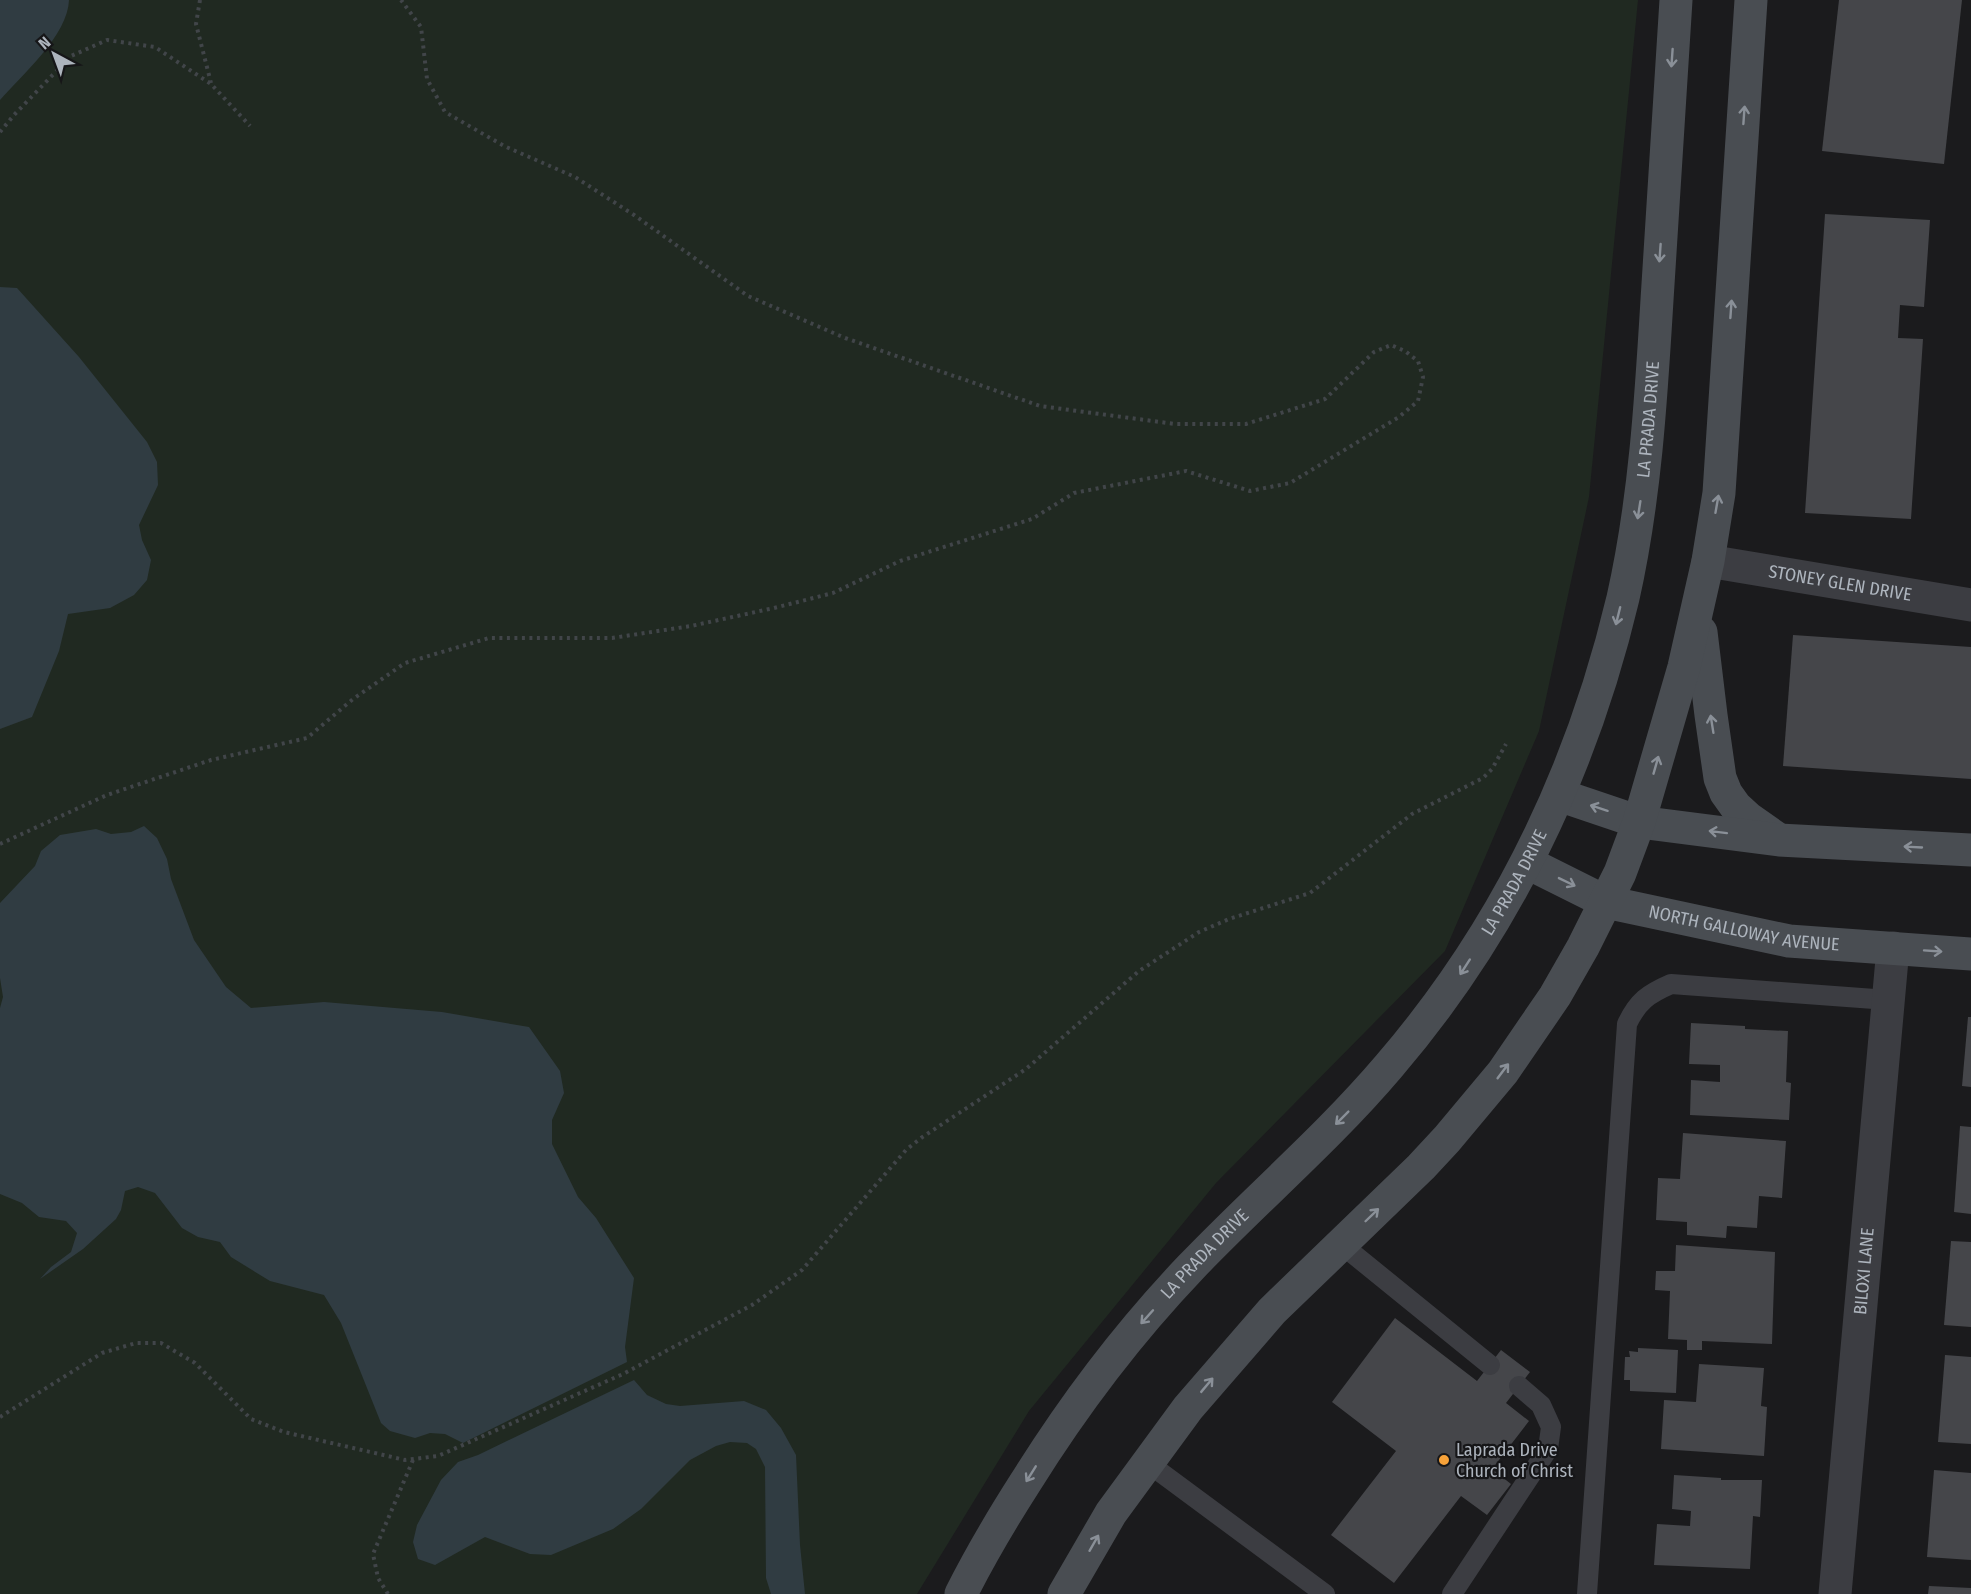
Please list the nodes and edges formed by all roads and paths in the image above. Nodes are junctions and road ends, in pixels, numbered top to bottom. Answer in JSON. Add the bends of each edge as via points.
{"nodes":[{"id":1,"x":200,"y":0,"type":"edge"},
{"id":2,"x":401,"y":0,"type":"edge"},
{"id":3,"x":1676,"y":0,"type":"edge"},
{"id":4,"x":1751,"y":0,"type":"edge"},
{"id":5,"x":211,"y":84,"type":"junction"},
{"id":6,"x":250,"y":126,"type":"dead end"},
{"id":7,"x":0,"y":132,"type":"edge"},
{"id":8,"x":1708,"y":561,"type":"junction"},
{"id":9,"x":1971,"y":605,"type":"edge"},
{"id":10,"x":1698,"y":606,"type":"junction"},
{"id":11,"x":1506,"y":744,"type":"dead end"},
{"id":12,"x":1559,"y":795,"type":"junction"},
{"id":13,"x":1639,"y":822,"type":"junction"},
{"id":14,"x":1779,"y":840,"type":"junction"},
{"id":15,"x":0,"y":844,"type":"edge"},
{"id":16,"x":1971,"y":850,"type":"edge"},
{"id":17,"x":1528,"y":863,"type":"junction"},
{"id":18,"x":1606,"y":902,"type":"junction"},
{"id":19,"x":1893,"y":948,"type":"junction"},
{"id":20,"x":1971,"y":954,"type":"edge"},
{"id":21,"x":1888,"y":1000,"type":"junction"},
{"id":22,"x":1341,"y":1244,"type":"junction"},
{"id":23,"x":1490,"y":1365,"type":"dead end"},
{"id":24,"x":1519,"y":1386,"type":"dead end"},
{"id":25,"x":0,"y":1418,"type":"edge"},
{"id":26,"x":413,"y":1459,"type":"junction"},
{"id":27,"x":1148,"y":1462,"type":"junction"},
{"id":28,"x":388,"y":1594,"type":"edge"},
{"id":29,"x":962,"y":1594,"type":"edge"},
{"id":30,"x":1065,"y":1594,"type":"edge"},
{"id":31,"x":1325,"y":1594,"type":"edge"},
{"id":32,"x":1452,"y":1594,"type":"edge"},
{"id":33,"x":1587,"y":1594,"type":"edge"},
{"id":34,"x":1835,"y":1594,"type":"edge"}],
"edges":[{"from":1,"to":5,"type":"path","via":[[196,24]]},
{"from":2,"to":15,"type":"path","via":[[421,27],[427,79],[445,112],[504,146],[575,177],[748,296],[845,338],[1040,406],[1175,424],[1246,424],[1325,399],[1374,352],[1391,345],[1418,361],[1423,377],[1418,401],[1399,417],[1290,483],[1250,491],[1186,471],[1074,493],[1032,519],[900,561],[833,592],[774,608],[612,638],[489,638],[405,663],[353,699],[307,738],[211,760],[106,795]]},
{"from":3,"to":12,"type":"main road","name":"LA PRADA DRIVE","one_way":true,"via":[[1643,483],[1606,664]]},
{"from":8,"to":4,"type":"main road","one_way":true,"via":[[1719,494]]},
{"from":5,"to":6,"type":"path"},
{"from":5,"to":7,"type":"path","via":[[155,47],[107,40],[71,56]]},
{"from":8,"to":9,"type":"street","name":"STONEY GLEN DRIVE"},
{"from":8,"to":10,"type":"main road"},
{"from":13,"to":10,"type":"main road","one_way":true},
{"from":14,"to":10,"type":"main road","one_way":true,"via":[[1736,807],[1720,778]]},
{"from":11,"to":26,"type":"path","via":[[1483,778],[1412,814],[1310,893],[1198,932],[1139,971],[1026,1069],[906,1150],[802,1270],[752,1305],[623,1374],[438,1456]]},
{"from":13,"to":12,"type":"main road","one_way":true},
{"from":12,"to":17,"type":"main road","name":"LA PRADA DRIVE"},
{"from":14,"to":13,"type":"main road","one_way":true},
{"from":13,"to":18,"type":"main road"},
{"from":16,"to":14,"type":"main road","one_way":true},
{"from":17,"to":18,"type":"main road","name":"NORTH GALLOWAY AVENUE","one_way":true},
{"from":17,"to":29,"type":"main road","name":"LA PRADA DRIVE","one_way":true,"via":[[1455,982],[1389,1068],[1187,1272],[1085,1392],[1013,1503]]},
{"from":18,"to":19,"type":"main road","name":"NORTH GALLOWAY AVENUE","via":[[1789,941]]},
{"from":22,"to":18,"type":"main road","one_way":true,"via":[[1421,1167],[1503,1072],[1555,996]]},
{"from":19,"to":20,"type":"main road","name":"NORTH GALLOWAY AVENUE","one_way":true},
{"from":19,"to":21,"type":"street","name":"BILOXI LANE"},
{"from":21,"to":33,"type":"lane","via":[[1671,984],[1652,992],[1635,1007],[1627,1024]]},
{"from":21,"to":34,"type":"street","name":"BILOXI LANE"},
{"from":22,"to":23,"type":"lane"},
{"from":27,"to":22,"type":"main road","one_way":true,"via":[[1232,1355]]},
{"from":24,"to":32,"type":"lane","via":[[1541,1405],[1551,1427],[1548,1449]]},
{"from":25,"to":26,"type":"path","via":[[102,1353],[136,1344],[161,1343],[195,1363],[251,1419],[284,1432]]},
{"from":26,"to":28,"type":"path","via":[[373,1554],[378,1578]]},
{"from":30,"to":27,"type":"main road","one_way":true,"via":[[1112,1513]]},
{"from":27,"to":31,"type":"lane"}]}
